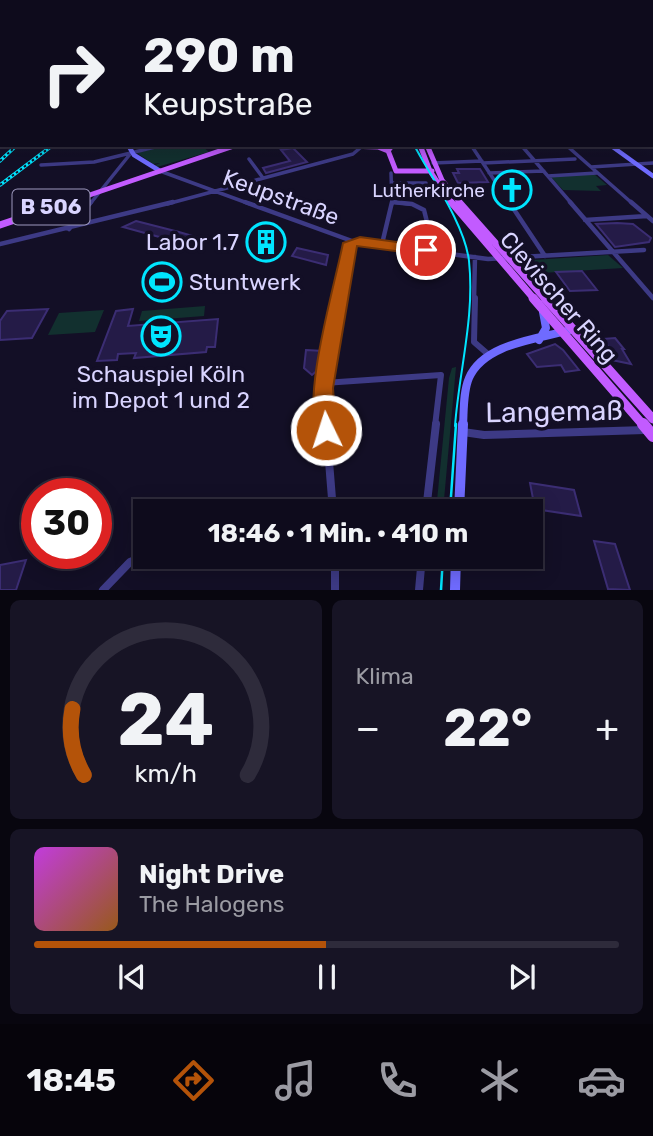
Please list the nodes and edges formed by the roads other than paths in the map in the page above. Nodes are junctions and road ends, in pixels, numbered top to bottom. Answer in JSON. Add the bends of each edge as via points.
{"nodes":[{"id":1,"x":129,"y":147,"type":"edge"},
{"id":2,"x":155,"y":147,"type":"edge"},
{"id":3,"x":231,"y":147,"type":"edge"},
{"id":4,"x":358,"y":147,"type":"edge"},
{"id":5,"x":371,"y":147,"type":"edge"},
{"id":6,"x":421,"y":147,"type":"edge"},
{"id":7,"x":422,"y":147,"type":"edge"},
{"id":8,"x":427,"y":147,"type":"edge"},
{"id":9,"x":472,"y":147,"type":"edge"},
{"id":10,"x":523,"y":147,"type":"edge"},
{"id":11,"x":568,"y":147,"type":"edge"},
{"id":12,"x":612,"y":147,"type":"edge"},
{"id":13,"x":387,"y":148,"type":"edge"},
{"id":14,"x":131,"y":153,"type":"junction"},
{"id":15,"x":429,"y":154,"type":"junction"},
{"id":16,"x":248,"y":159,"type":"dead end"},
{"id":17,"x":578,"y":159,"type":"junction"},
{"id":18,"x":534,"y":161,"type":"junction"},
{"id":19,"x":483,"y":162,"type":"junction"},
{"id":20,"x":653,"y":163,"type":"edge"},
{"id":21,"x":41,"y":165,"type":"dead end"},
{"id":22,"x":635,"y":165,"type":"junction"},
{"id":23,"x":433,"y":167,"type":"junction"},
{"id":24,"x":591,"y":167,"type":"junction"},
{"id":25,"x":160,"y":171,"type":"junction"},
{"id":26,"x":392,"y":171,"type":"junction"},
{"id":27,"x":489,"y":173,"type":"junction"},
{"id":28,"x":546,"y":173,"type":"junction"},
{"id":29,"x":597,"y":173,"type":"junction"},
{"id":30,"x":653,"y":176,"type":"edge"},
{"id":31,"x":263,"y":178,"type":"junction"},
{"id":32,"x":393,"y":183,"type":"junction"},
{"id":33,"x":426,"y":183,"type":"dead end"},
{"id":34,"x":101,"y":190,"type":"junction"},
{"id":35,"x":213,"y":191,"type":"junction"},
{"id":36,"x":392,"y":202,"type":"junction"},
{"id":37,"x":647,"y":216,"type":"junction"},
{"id":38,"x":585,"y":220,"type":"junction"},
{"id":39,"x":653,"y":221,"type":"edge"},
{"id":40,"x":0,"y":225,"type":"edge"},
{"id":41,"x":69,"y":229,"type":"junction"},
{"id":42,"x":352,"y":242,"type":"junction"},
{"id":43,"x":0,"y":244,"type":"edge"},
{"id":44,"x":382,"y":244,"type":"junction"},
{"id":45,"x":426,"y":250,"type":"junction"},
{"id":46,"x":644,"y":250,"type":"dead end"},
{"id":47,"x":612,"y":251,"type":"junction"},
{"id":48,"x":545,"y":256,"type":"junction"},
{"id":49,"x":475,"y":257,"type":"junction"},
{"id":50,"x":526,"y":257,"type":"junction"},
{"id":51,"x":496,"y":258,"type":"junction"},
{"id":52,"x":507,"y":258,"type":"junction"},
{"id":53,"x":653,"y":298,"type":"edge"},
{"id":54,"x":543,"y":312,"type":"junction"},
{"id":55,"x":558,"y":316,"type":"junction"},
{"id":56,"x":566,"y":331,"type":"junction"},
{"id":57,"x":539,"y":340,"type":"junction"},
{"id":58,"x":489,"y":355,"type":"junction"},
{"id":59,"x":324,"y":383,"type":"junction"},
{"id":60,"x":653,"y":419,"type":"edge"},
{"id":61,"x":463,"y":432,"type":"junction"},
{"id":62,"x":650,"y":433,"type":"edge"},
{"id":63,"x":332,"y":499,"type":"edge"},
{"id":64,"x":427,"y":499,"type":"edge"},
{"id":65,"x":459,"y":499,"type":"edge"},
{"id":66,"x":133,"y":561,"type":"edge"},
{"id":67,"x":335,"y":569,"type":"edge"},
{"id":68,"x":421,"y":569,"type":"edge"},
{"id":69,"x":456,"y":569,"type":"edge"},
{"id":70,"x":103,"y":590,"type":"edge"},
{"id":71,"x":335,"y":590,"type":"edge"},
{"id":72,"x":419,"y":590,"type":"edge"},
{"id":73,"x":455,"y":590,"type":"edge"}],
"edges":[{"from":1,"to":14,"type":"main road"},
{"from":2,"to":14,"type":"street"},
{"from":3,"to":25,"type":"main road","number":"B 506"},
{"from":4,"to":31,"type":"street","via":[[353,154]]},
{"from":5,"to":13,"type":"main road"},
{"from":6,"to":23,"type":"main road","name":"Clevischer Ring"},
{"from":7,"to":15,"type":"main road"},
{"from":8,"to":15,"type":"main road","name":"Clevischer Ring"},
{"from":9,"to":19,"type":"street"},
{"from":10,"to":18,"type":"street"},
{"from":11,"to":17,"type":"street"},
{"from":12,"to":22,"type":"main road"},
{"from":13,"to":26,"type":"main road"},
{"from":14,"to":21,"type":"street","via":[[94,162]]},
{"from":14,"to":25,"type":"main road"},
{"from":14,"to":34,"type":"street"},
{"from":15,"to":23,"type":"main road","name":"Clevischer Ring"},
{"from":16,"to":31,"type":"street"},
{"from":17,"to":18,"type":"street"},
{"from":17,"to":24,"type":"street"},
{"from":18,"to":19,"type":"street"},
{"from":18,"to":28,"type":"street"},
{"from":19,"to":23,"type":"street"},
{"from":19,"to":27,"type":"street"},
{"from":20,"to":22,"type":"street"},
{"from":22,"to":24,"type":"street"},
{"from":22,"to":30,"type":"main road"},
{"from":23,"to":26,"type":"main road"},
{"from":23,"to":51,"type":"main road","name":"Clevischer Ring","via":[[456,210]]},
{"from":23,"to":52,"type":"main road","name":"Clevischer Ring"},
{"from":24,"to":29,"type":"street"},
{"from":25,"to":34,"type":"main road","number":"B 506"},
{"from":25,"to":35,"type":"street","name":"Keupstraße"},
{"from":26,"to":32,"type":"street"},
{"from":27,"to":28,"type":"street"},
{"from":27,"to":48,"type":"street"},
{"from":28,"to":29,"type":"street"},
{"from":28,"to":38,"type":"street"},
{"from":29,"to":37,"type":"street"},
{"from":31,"to":35,"type":"street"},
{"from":32,"to":33,"type":"street"},
{"from":32,"to":36,"type":"street"},
{"from":34,"to":40,"type":"main road","number":"B 506"},
{"from":34,"to":41,"type":"street"},
{"from":35,"to":41,"type":"street"},
{"from":35,"to":42,"type":"street","name":"Keupstraße"},
{"from":36,"to":44,"type":"street"},
{"from":36,"to":45,"type":"street","via":[[424,209]]},
{"from":37,"to":38,"type":"street"},
{"from":37,"to":39,"type":"street"},
{"from":38,"to":47,"type":"street"},
{"from":41,"to":43,"type":"street"},
{"from":42,"to":44,"type":"street","name":"Keupstraße"},
{"from":42,"to":59,"type":"street"},
{"from":44,"to":45,"type":"street","name":"Keupstraße"},
{"from":45,"to":49,"type":"street","name":"Keupstraße"},
{"from":46,"to":47,"type":"street","name":"Keupstraße"},
{"from":47,"to":48,"type":"street","name":"Keupstraße"},
{"from":47,"to":53,"type":"street"},
{"from":48,"to":50,"type":"street","name":"Keupstraße"},
{"from":49,"to":51,"type":"street","name":"Keupstraße"},
{"from":49,"to":58,"type":"street","via":[[474,342]]},
{"from":50,"to":52,"type":"street","name":"Keupstraße"},
{"from":50,"to":55,"type":"street","name":"Clevischer Ring","via":[[558,306]]},
{"from":51,"to":52,"type":"street","name":"Keupstraße"},
{"from":51,"to":54,"type":"main road","name":"Clevischer Ring"},
{"from":52,"to":55,"type":"main road","name":"Clevischer Ring"},
{"from":54,"to":56,"type":"main road","name":"Clevischer Ring"},
{"from":54,"to":57,"type":"main road","via":[[546,325]]},
{"from":55,"to":56,"type":"main road","name":"Clevischer Ring"},
{"from":56,"to":57,"type":"main road"},
{"from":56,"to":60,"type":"main road","name":"Clevischer Ring"},
{"from":56,"to":62,"type":"main road","name":"Clevischer Ring"},
{"from":57,"to":58,"type":"main road"},
{"from":58,"to":61,"type":"main road","via":[[474,365],[466,383]]},
{"from":59,"to":63,"type":"street"},
{"from":59,"to":64,"type":"street","via":[[441,375]]},
{"from":61,"to":62,"type":"street","name":"Langemaß"},
{"from":61,"to":65,"type":"main road"},
{"from":66,"to":70,"type":"street"},
{"from":67,"to":71,"type":"street"},
{"from":68,"to":72,"type":"street"},
{"from":69,"to":73,"type":"main road"}]}
